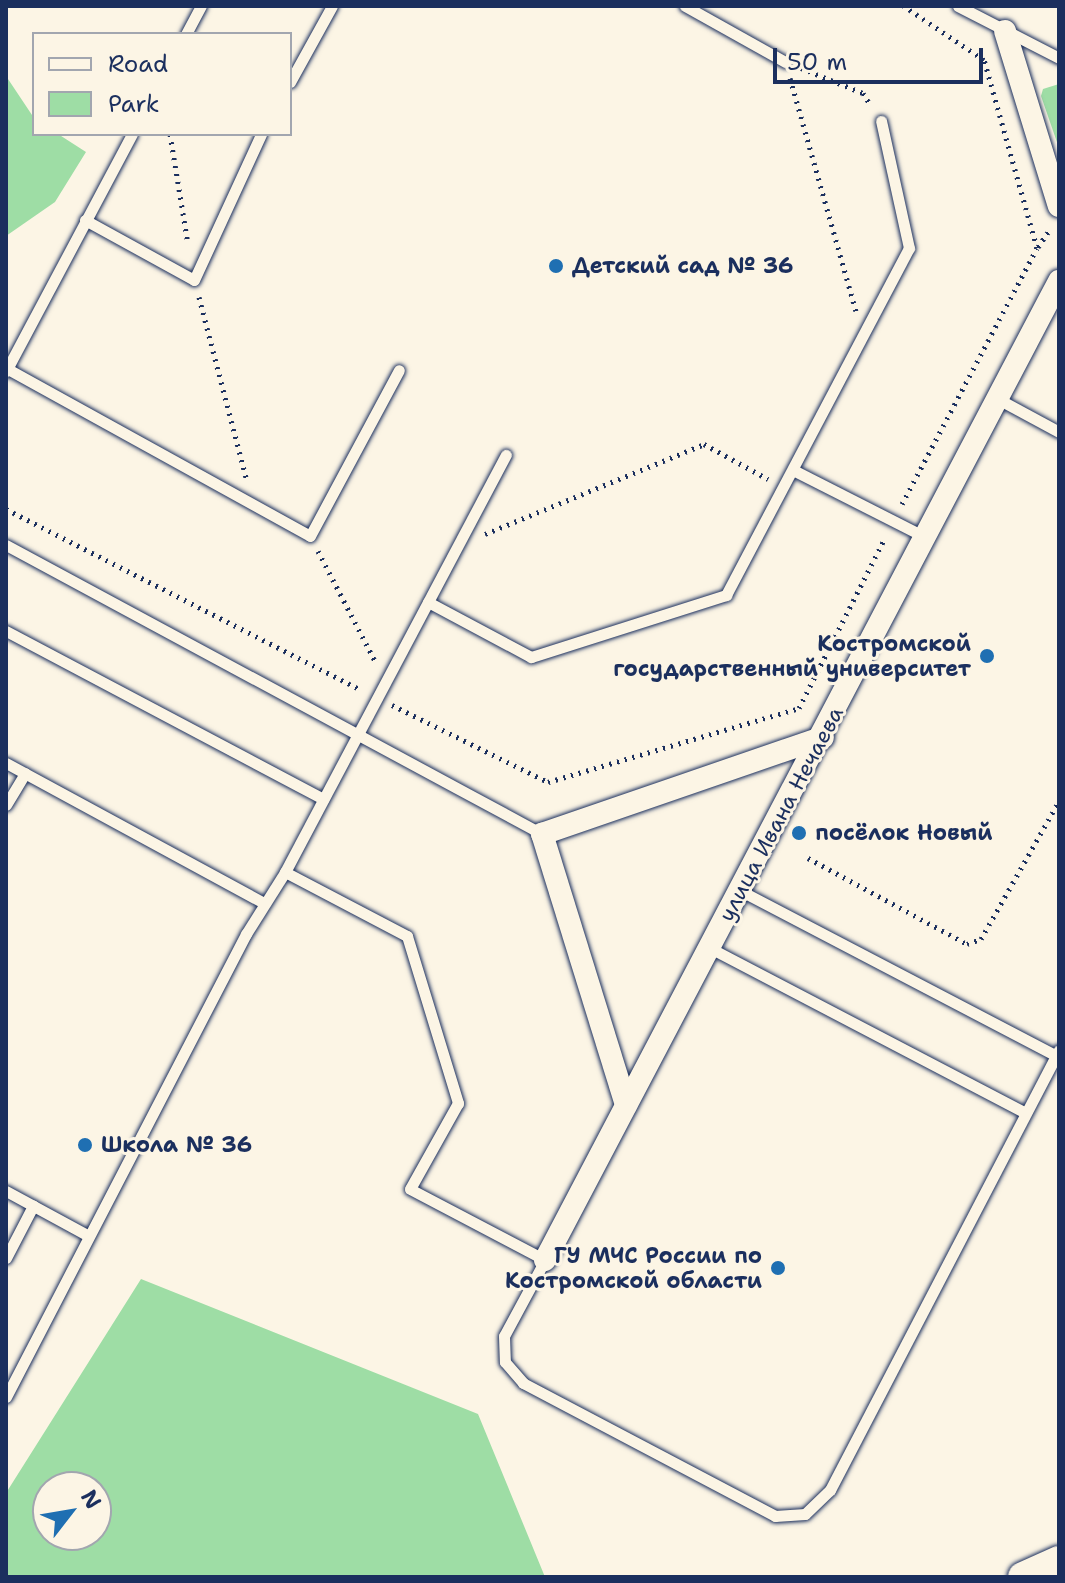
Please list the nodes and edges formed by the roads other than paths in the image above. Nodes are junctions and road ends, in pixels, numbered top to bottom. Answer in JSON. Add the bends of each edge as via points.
{"nodes":[{"id":1,"x":201,"y":6,"type":"edge"},
{"id":2,"x":332,"y":6,"type":"edge"},
{"id":3,"x":685,"y":6,"type":"edge"},
{"id":4,"x":958,"y":6,"type":"edge"},
{"id":5,"x":1005,"y":31,"type":"junction"},
{"id":6,"x":187,"y":32,"type":"edge"},
{"id":7,"x":1059,"y":58,"type":"edge"},
{"id":8,"x":785,"y":62,"type":"road end"},
{"id":9,"x":292,"y":78,"type":"edge"},
{"id":10,"x":881,"y":121,"type":"road end"},
{"id":11,"x":131,"y":136,"type":"edge"},
{"id":12,"x":260,"y":136,"type":"edge"},
{"id":13,"x":1055,"y":216,"type":"edge"},
{"id":14,"x":85,"y":220,"type":"junction"},
{"id":15,"x":1059,"y":281,"type":"edge"},
{"id":16,"x":6,"y":370,"type":"edge"},
{"id":17,"x":399,"y":370,"type":"dead end"},
{"id":18,"x":998,"y":399,"type":"junction"},
{"id":19,"x":1059,"y":432,"type":"edge"},
{"id":20,"x":506,"y":455,"type":"dead end"},
{"id":21,"x":793,"y":470,"type":"junction"},
{"id":22,"x":927,"y":538,"type":"junction"},
{"id":23,"x":6,"y":545,"type":"edge"},
{"id":24,"x":428,"y":602,"type":"junction"},
{"id":25,"x":6,"y":631,"type":"edge"},
{"id":26,"x":356,"y":734,"type":"junction"},
{"id":27,"x":823,"y":737,"type":"junction"},
{"id":28,"x":6,"y":763,"type":"edge"},
{"id":29,"x":25,"y":773,"type":"junction"},
{"id":30,"x":323,"y":799,"type":"junction"},
{"id":31,"x":6,"y":805,"type":"edge"},
{"id":32,"x":542,"y":834,"type":"junction"},
{"id":33,"x":285,"y":872,"type":"junction"},
{"id":34,"x":741,"y":891,"type":"junction"},
{"id":35,"x":264,"y":903,"type":"junction"},
{"id":36,"x":710,"y":948,"type":"junction"},
{"id":37,"x":1058,"y":1053,"type":"edge"},
{"id":38,"x":626,"y":1105,"type":"junction"},
{"id":39,"x":1026,"y":1113,"type":"junction"},
{"id":40,"x":6,"y":1191,"type":"edge"},
{"id":41,"x":33,"y":1206,"type":"junction"},
{"id":42,"x":89,"y":1236,"type":"junction"},
{"id":43,"x":6,"y":1258,"type":"edge"},
{"id":44,"x":545,"y":1260,"type":"junction"},
{"id":45,"x":6,"y":1397,"type":"edge"},
{"id":46,"x":1059,"y":1561,"type":"edge"},
{"id":47,"x":1023,"y":1577,"type":"edge"}],
"edges":[{"from":1,"to":6,"type":"lane"},
{"from":2,"to":9,"type":"lane"},
{"from":3,"to":8,"type":"lane"},
{"from":4,"to":5,"type":"lane"},
{"from":5,"to":7,"type":"lane"},
{"from":5,"to":13,"type":"street"},
{"from":10,"to":21,"type":"lane","via":[[909,248]]},
{"from":11,"to":14,"type":"lane"},
{"from":12,"to":14,"type":"lane","via":[[194,280]]},
{"from":14,"to":16,"type":"lane"},
{"from":15,"to":18,"type":"street","name":"улица Ивана Нечаева"},
{"from":16,"to":17,"type":"lane","via":[[310,536]]},
{"from":18,"to":19,"type":"lane"},
{"from":18,"to":22,"type":"street","name":"улица Ивана Нечаева"},
{"from":20,"to":24,"type":"lane"},
{"from":21,"to":22,"type":"lane"},
{"from":21,"to":24,"type":"lane","via":[[726,595],[531,657]]},
{"from":22,"to":27,"type":"street","name":"улица Ивана Нечаева"},
{"from":23,"to":26,"type":"lane"},
{"from":24,"to":26,"type":"lane"},
{"from":25,"to":30,"type":"lane"},
{"from":26,"to":30,"type":"lane"},
{"from":26,"to":32,"type":"lane"},
{"from":27,"to":32,"type":"street"},
{"from":27,"to":34,"type":"street","name":"улица Ивана Нечаева"},
{"from":28,"to":29,"type":"lane"},
{"from":29,"to":31,"type":"lane"},
{"from":29,"to":35,"type":"lane"},
{"from":30,"to":33,"type":"lane"},
{"from":32,"to":38,"type":"street"},
{"from":33,"to":35,"type":"lane"},
{"from":33,"to":44,"type":"lane","via":[[407,936],[458,1103],[410,1189]]},
{"from":34,"to":36,"type":"street","name":"улица Ивана Нечаева"},
{"from":34,"to":37,"type":"lane"},
{"from":35,"to":42,"type":"lane"},
{"from":36,"to":38,"type":"street","name":"улица Ивана Нечаева"},
{"from":36,"to":39,"type":"lane"},
{"from":37,"to":39,"type":"lane"},
{"from":38,"to":44,"type":"street","name":"улица Ивана Нечаева"},
{"from":39,"to":44,"type":"lane","via":[[830,1490],[805,1514],[775,1516],[523,1383],[505,1362],[504,1336]]},
{"from":40,"to":41,"type":"lane"},
{"from":41,"to":42,"type":"lane"},
{"from":41,"to":43,"type":"lane"},
{"from":42,"to":45,"type":"lane"},
{"from":46,"to":47,"type":"main road"}]}
